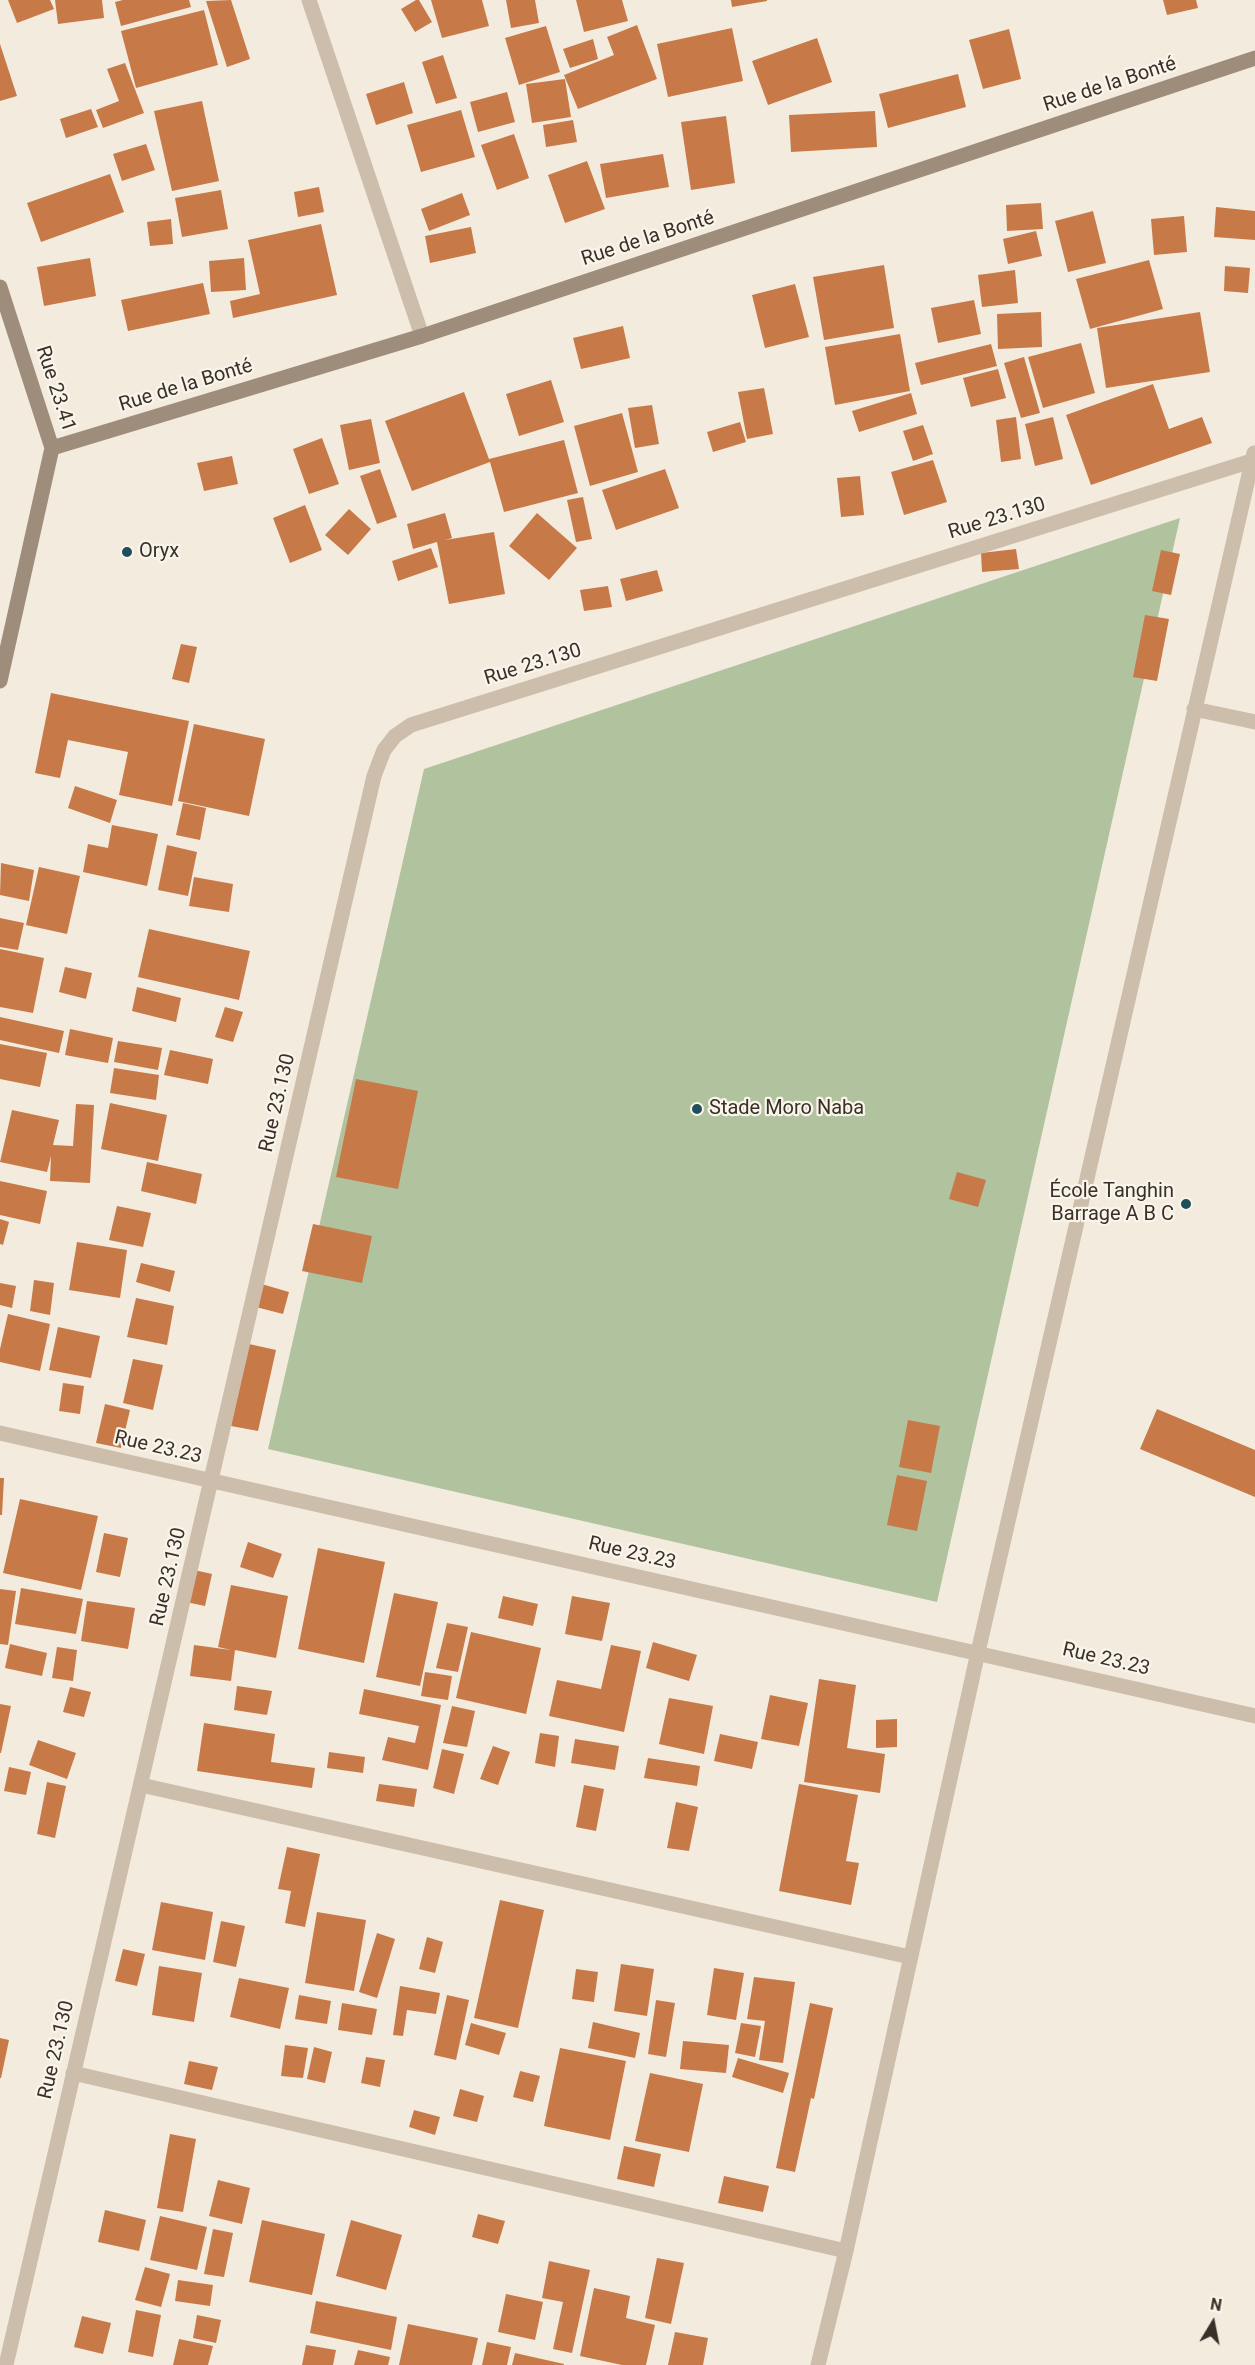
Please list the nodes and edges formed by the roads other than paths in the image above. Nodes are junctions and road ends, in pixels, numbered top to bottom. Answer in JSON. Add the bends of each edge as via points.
{"nodes":[{"id":1,"x":309,"y":0,"type":"edge"},
{"id":2,"x":1255,"y":58,"type":"edge"},
{"id":3,"x":0,"y":287,"type":"edge"},
{"id":4,"x":422,"y":336,"type":"junction"},
{"id":5,"x":52,"y":448,"type":"junction"},
{"id":6,"x":1254,"y":457,"type":"edge"},
{"id":7,"x":0,"y":681,"type":"edge"},
{"id":8,"x":1194,"y":709,"type":"junction"},
{"id":9,"x":1255,"y":722,"type":"edge"},
{"id":10,"x":0,"y":1433,"type":"edge"},
{"id":11,"x":212,"y":1482,"type":"junction"},
{"id":12,"x":978,"y":1652,"type":"junction"},
{"id":13,"x":1255,"y":1716,"type":"edge"},
{"id":14,"x":141,"y":1785,"type":"junction"},
{"id":15,"x":910,"y":1957,"type":"junction"},
{"id":16,"x":73,"y":2073,"type":"junction"},
{"id":17,"x":846,"y":2251,"type":"junction"},
{"id":18,"x":6,"y":2365,"type":"edge"},
{"id":19,"x":818,"y":2365,"type":"edge"}],
"edges":[{"from":1,"to":4,"type":"street"},
{"from":2,"to":4,"type":"street","name":"Rue de la Bonté"},
{"from":3,"to":5,"type":"street","name":"Rue 23.41"},
{"from":4,"to":5,"type":"street","name":"Rue de la Bonté"},
{"from":5,"to":7,"type":"street","name":"Rue 23.41"},
{"from":6,"to":8,"type":"street"},
{"from":6,"to":11,"type":"street","name":"Rue 23.130","via":[[411,725],[395,736],[384,750],[375,776]]},
{"from":8,"to":9,"type":"street"},
{"from":8,"to":12,"type":"street"},
{"from":10,"to":11,"type":"street","name":"Rue 23.23"},
{"from":11,"to":12,"type":"street","name":"Rue 23.23"},
{"from":11,"to":14,"type":"street","name":"Rue 23.130"},
{"from":12,"to":13,"type":"street","name":"Rue 23.23"},
{"from":12,"to":15,"type":"street"},
{"from":14,"to":15,"type":"street"},
{"from":14,"to":16,"type":"street","name":"Rue 23.130"},
{"from":15,"to":17,"type":"street"},
{"from":16,"to":17,"type":"street"},
{"from":16,"to":18,"type":"street","name":"Rue 23.130"},
{"from":17,"to":19,"type":"street"}]}
